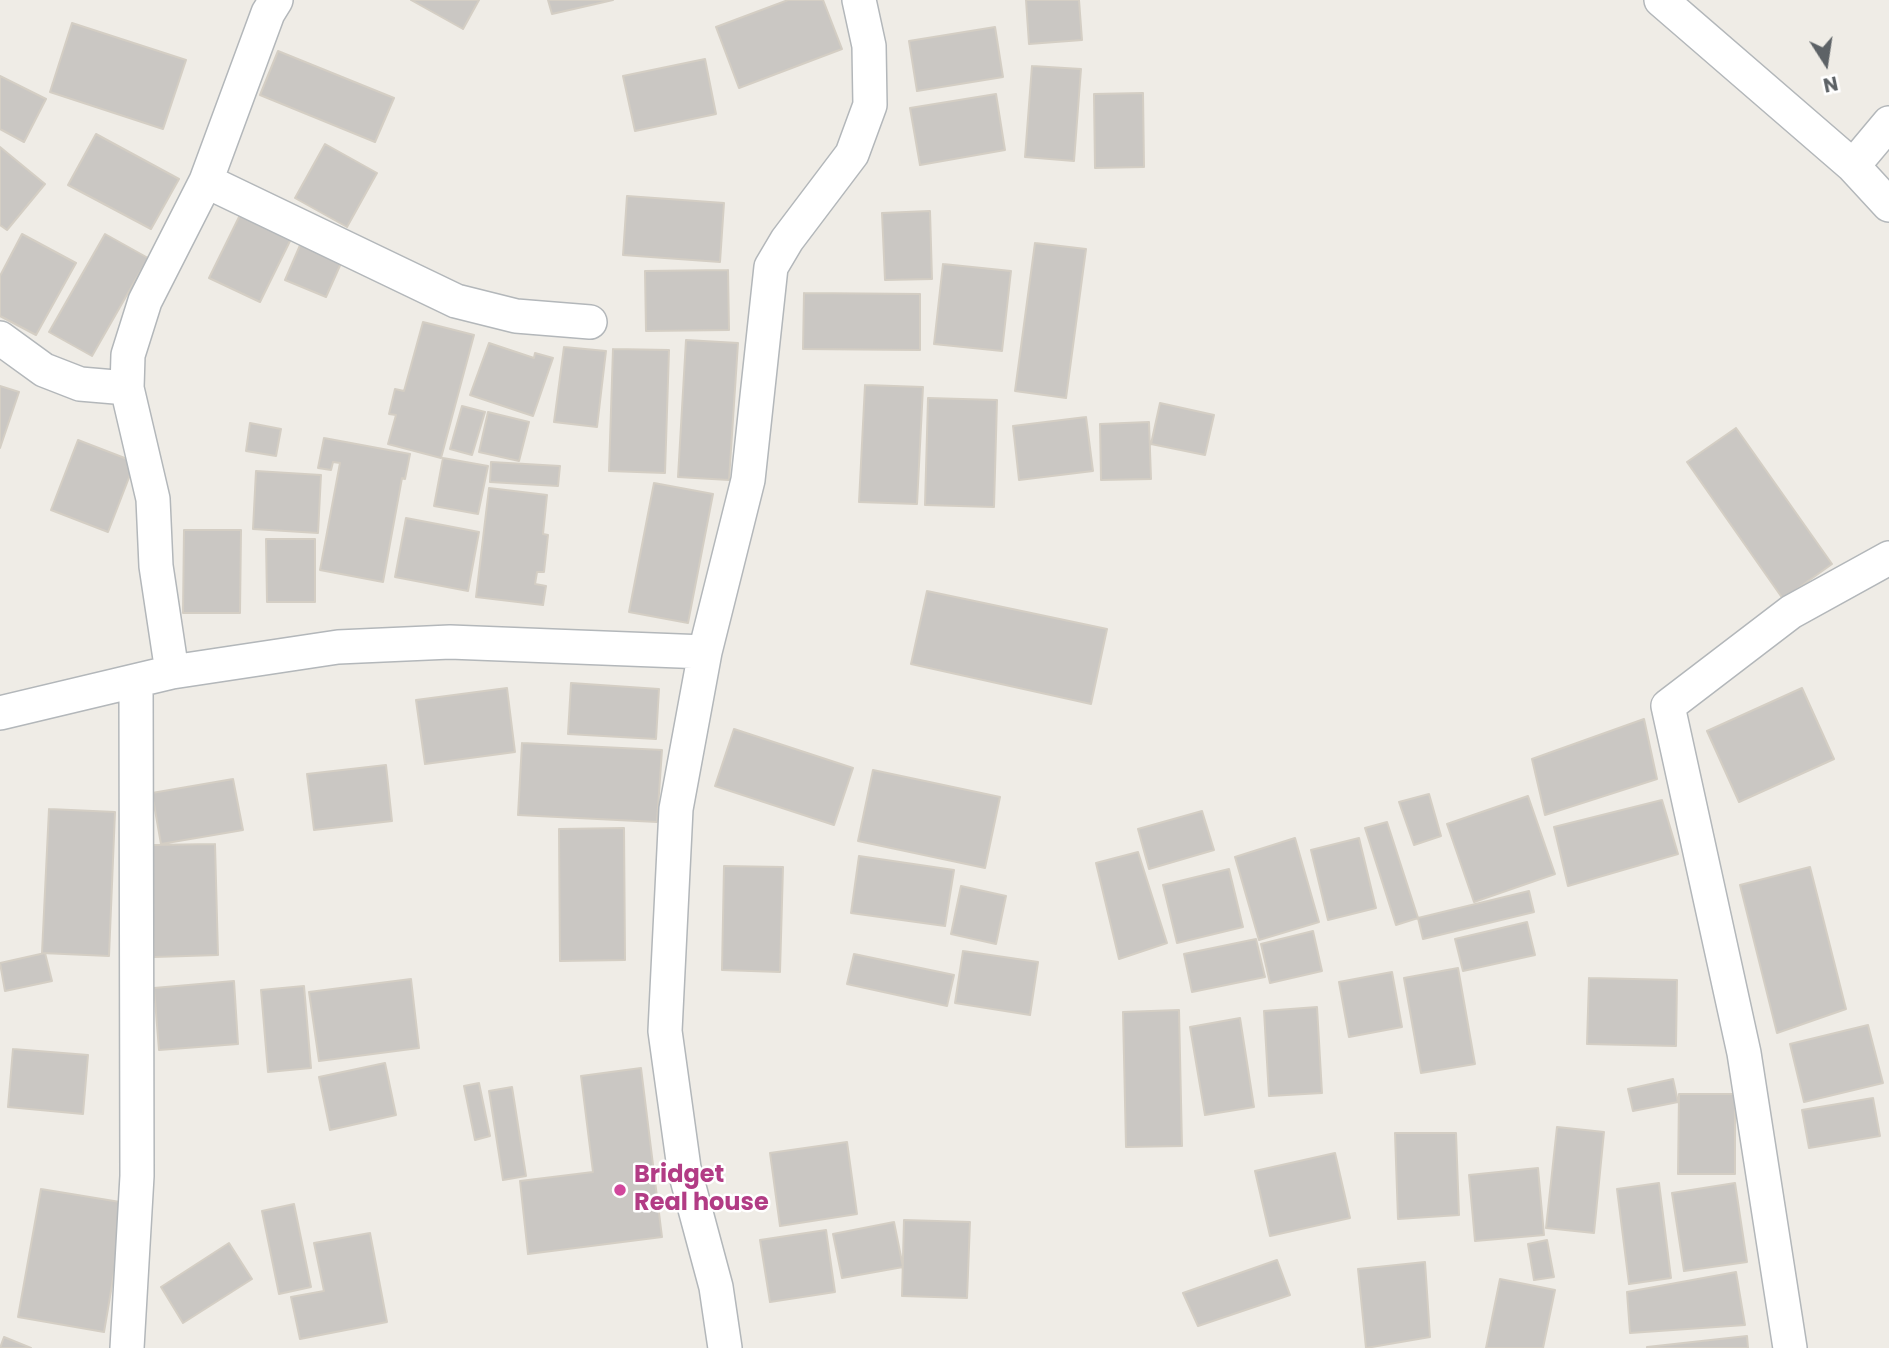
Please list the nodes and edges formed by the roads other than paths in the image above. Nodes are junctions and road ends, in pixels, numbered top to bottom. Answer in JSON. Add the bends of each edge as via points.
{"nodes":[{"id":1,"x":276,"y":0,"type":"edge"},
{"id":2,"x":859,"y":0,"type":"edge"},
{"id":3,"x":1661,"y":0,"type":"edge"},
{"id":4,"x":1889,"y":123,"type":"edge"},
{"id":5,"x":1853,"y":166,"type":"junction"},
{"id":6,"x":206,"y":181,"type":"junction"},
{"id":7,"x":1889,"y":205,"type":"edge"},
{"id":8,"x":590,"y":322,"type":"dead end"},
{"id":9,"x":0,"y":338,"type":"edge"},
{"id":10,"x":127,"y":388,"type":"junction"},
{"id":11,"x":1889,"y":558,"type":"edge"},
{"id":12,"x":705,"y":652,"type":"junction"},
{"id":13,"x":172,"y":672,"type":"junction"},
{"id":14,"x":136,"y":681,"type":"junction"},
{"id":15,"x":0,"y":713,"type":"edge"},
{"id":16,"x":127,"y":1348,"type":"edge"},
{"id":17,"x":725,"y":1348,"type":"edge"},
{"id":18,"x":1790,"y":1348,"type":"edge"}],
"edges":[{"from":1,"to":6,"type":"street"},
{"from":2,"to":12,"type":"street","via":[[869,46],[870,105],[852,153],[771,267],[748,480]]},
{"from":3,"to":5,"type":"street"},
{"from":4,"to":5,"type":"street"},
{"from":5,"to":7,"type":"street"},
{"from":6,"to":8,"type":"street","via":[[456,301],[516,316]]},
{"from":6,"to":10,"type":"street","via":[[145,301],[128,355]]},
{"from":9,"to":10,"type":"street","via":[[44,370],[80,384]]},
{"from":10,"to":13,"type":"street","via":[[153,499],[156,566]]},
{"from":11,"to":18,"type":"street","via":[[1791,612],[1668,706],[1744,1052]]},
{"from":12,"to":13,"type":"street","via":[[450,642],[338,647]]},
{"from":12,"to":17,"type":"street","via":[[676,809],[664,1031],[684,1168],[716,1287]]},
{"from":13,"to":14,"type":"street"},
{"from":14,"to":15,"type":"street"},
{"from":14,"to":16,"type":"street","via":[[137,1176]]}]}
